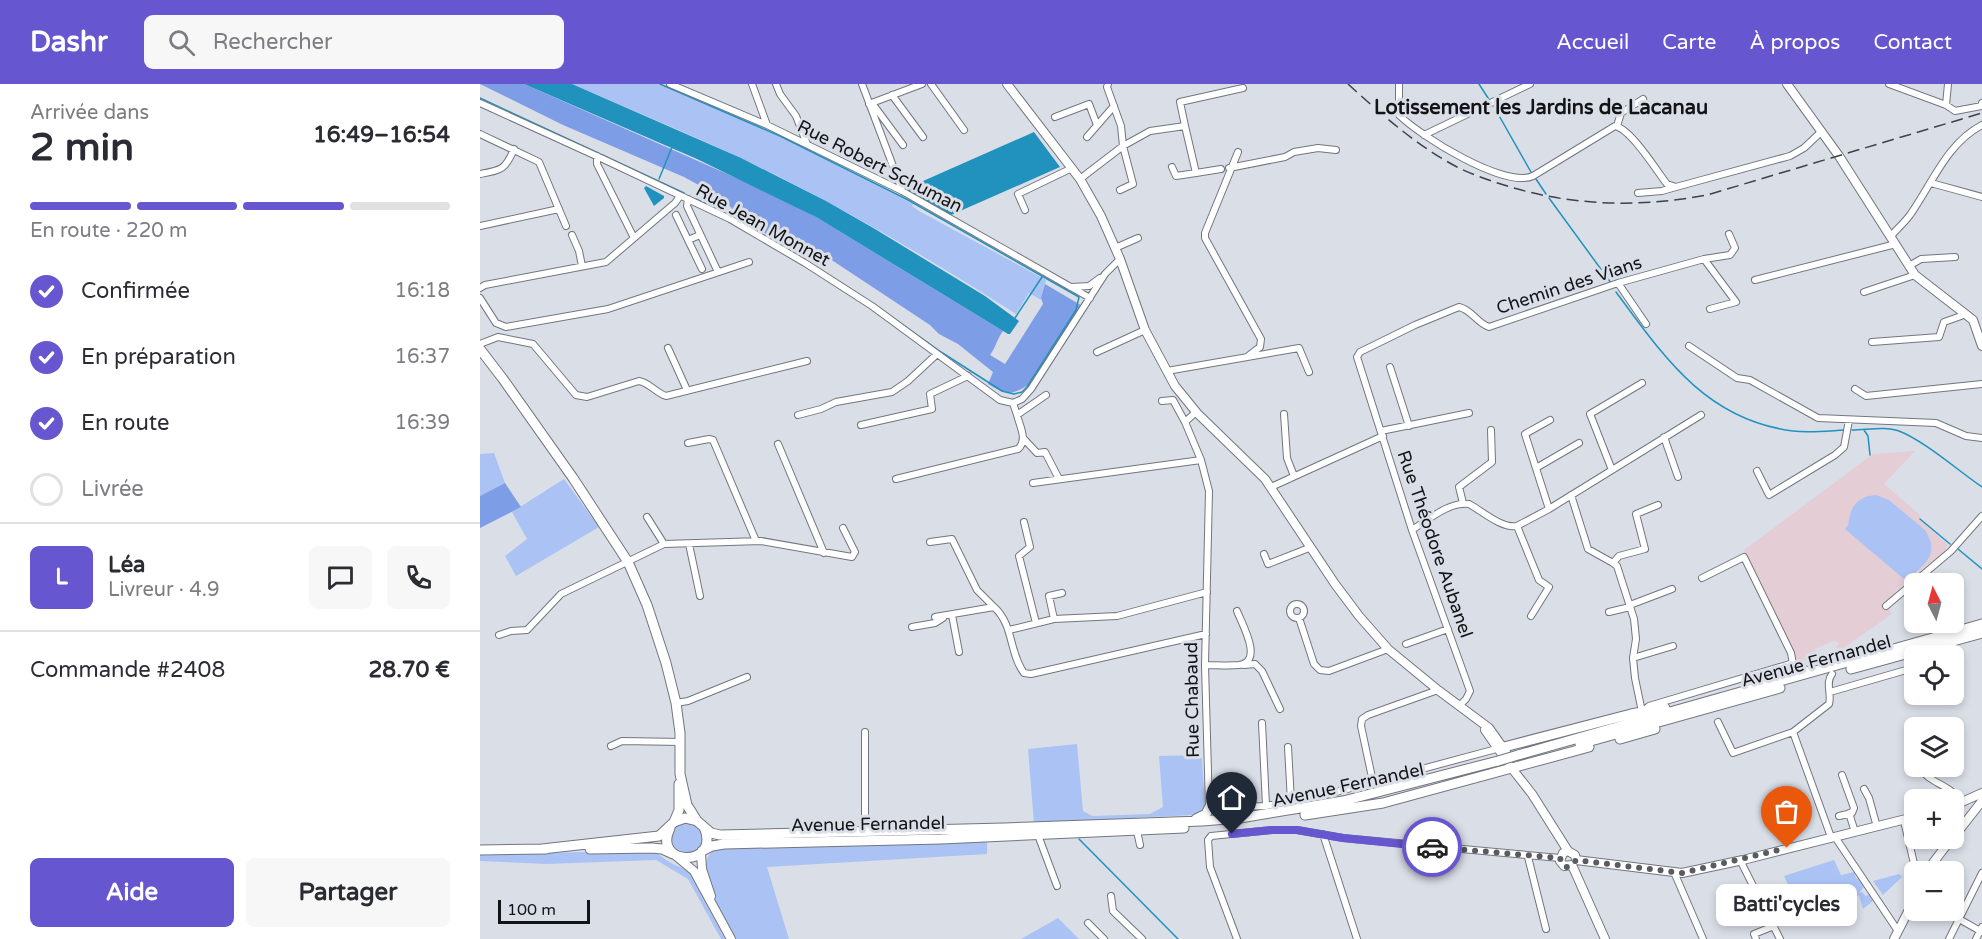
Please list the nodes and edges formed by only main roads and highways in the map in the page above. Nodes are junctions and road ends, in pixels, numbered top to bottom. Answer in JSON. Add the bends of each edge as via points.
{"nodes":[{"id":1,"x":480,"y":349,"type":"edge"},
{"id":2,"x":1982,"y":624,"type":"edge"},
{"id":3,"x":1982,"y":633,"type":"edge"},
{"id":4,"x":1735,"y":694,"type":"junction"},
{"id":5,"x":1508,"y":759,"type":"junction"},
{"id":6,"x":681,"y":774,"type":"junction"},
{"id":7,"x":1209,"y":808,"type":"road end"},
{"id":8,"x":1186,"y":822,"type":"junction"},
{"id":9,"x":700,"y":824,"type":"junction"},
{"id":10,"x":672,"y":825,"type":"junction"},
{"id":11,"x":542,"y":849,"type":"junction"},
{"id":12,"x":480,"y":850,"type":"edge"},
{"id":13,"x":702,"y":852,"type":"junction"},
{"id":14,"x":674,"y":854,"type":"junction"}],
"edges":[{"from":1,"to":6,"type":"main road","via":[[628,562],[666,663],[676,703]]},
{"from":2,"to":4,"type":"main road","name":"Avenue Fernandel"},
{"from":3,"to":5,"type":"main road","name":"Avenue Fernandel"},
{"from":4,"to":5,"type":"main road","name":"Avenue Fernandel"},
{"from":4,"to":5,"type":"main road","via":[[1642,712]]},
{"from":5,"to":8,"type":"main road","name":"Avenue Fernandel","via":[[1310,808]]},
{"from":5,"to":13,"type":"main road","name":"Avenue Fernandel","via":[[1367,801],[1225,825],[724,844]]},
{"from":6,"to":9,"type":"main road","via":[[687,805]]},
{"from":6,"to":10,"type":"main road","via":[[680,810]]},
{"from":7,"to":8,"type":"main road","via":[[1204,816]]},
{"from":8,"to":9,"type":"main road","name":"Avenue Fernandel","via":[[720,835]]},
{"from":9,"to":10,"type":"main road","via":[[685,818]]},
{"from":9,"to":13,"type":"main road","via":[[707,840]]},
{"from":10,"to":11,"type":"main road","via":[[659,836],[649,838]]},
{"from":10,"to":14,"type":"main road","via":[[666,838]]},
{"from":11,"to":12,"type":"main road"},
{"from":11,"to":14,"type":"main road","via":[[652,848]]},
{"from":13,"to":14,"type":"main road","via":[[688,859]]}]}
